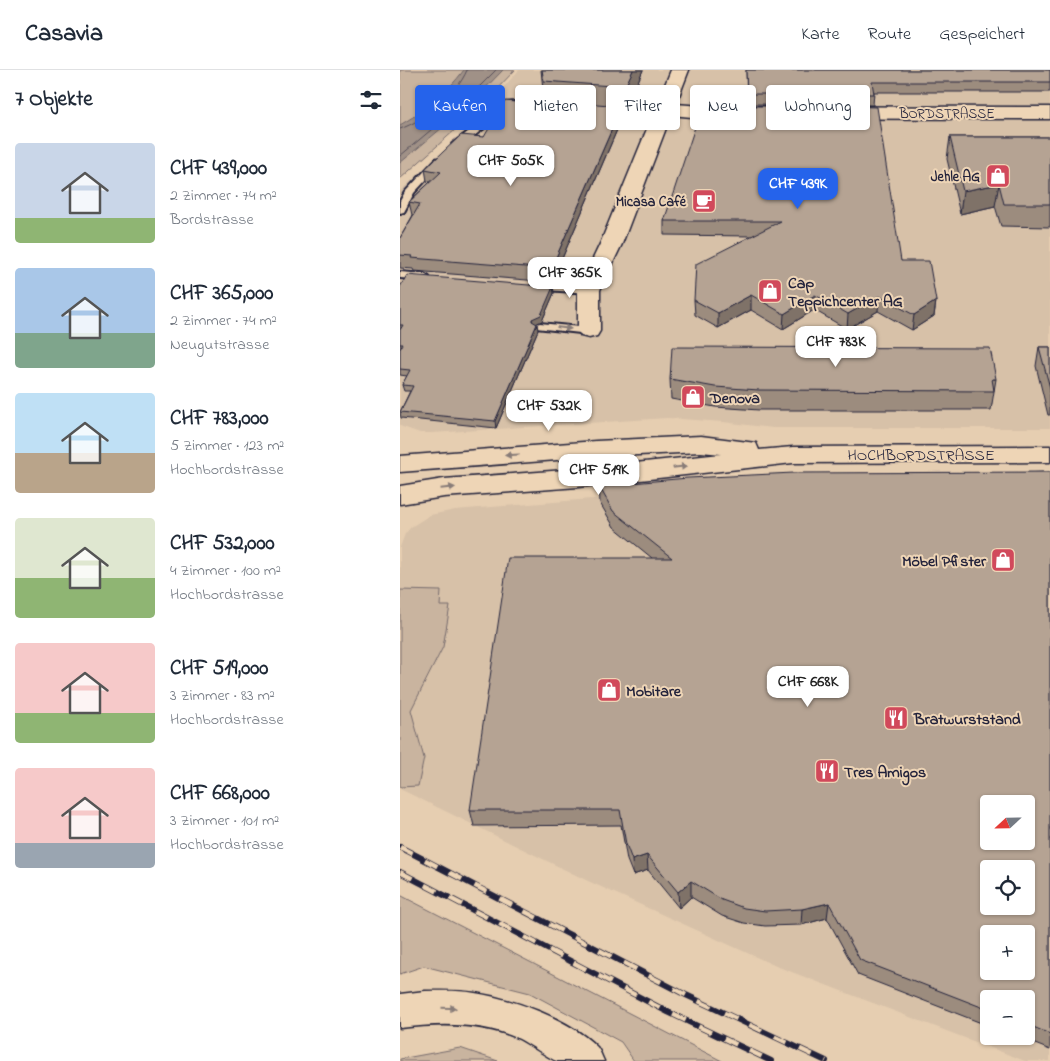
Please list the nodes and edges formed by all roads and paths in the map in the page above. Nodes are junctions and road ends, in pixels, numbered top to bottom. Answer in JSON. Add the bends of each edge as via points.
{"nodes":[{"id":1,"x":680,"y":70,"type":"edge"},
{"id":2,"x":674,"y":85,"type":"edge"},
{"id":3,"x":515,"y":105,"type":"edge"},
{"id":4,"x":680,"y":112,"type":"edge"},
{"id":5,"x":1050,"y":113,"type":"edge"},
{"id":6,"x":657,"y":130,"type":"edge"},
{"id":7,"x":400,"y":210,"type":"edge"},
{"id":8,"x":400,"y":275,"type":"edge"},
{"id":9,"x":439,"y":278,"type":"edge"},
{"id":10,"x":528,"y":286,"type":"edge"},
{"id":11,"x":589,"y":290,"type":"junction"},
{"id":12,"x":540,"y":326,"type":"dead end"},
{"id":13,"x":589,"y":331,"type":"joint"},
{"id":14,"x":1050,"y":454,"type":"edge"},
{"id":15,"x":793,"y":455,"type":"junction"},
{"id":16,"x":400,"y":464,"type":"edge"},
{"id":17,"x":400,"y":495,"type":"edge"},
{"id":18,"x":400,"y":1011,"type":"edge"},
{"id":19,"x":585,"y":1061,"type":"edge"}],
"edges":[{"from":1,"to":2,"type":"main road"},
{"from":3,"to":7,"type":"lane","via":[[509,105],[438,161],[410,192]]},
{"from":4,"to":5,"type":"main road","name":"BORDSTRASSE","via":[[836,117]]},
{"from":6,"to":11,"type":"main road"},
{"from":8,"to":9,"type":"lane"},
{"from":10,"to":11,"type":"lane"},
{"from":11,"to":13,"type":"main road"},
{"from":12,"to":13,"type":"lane","one_way":true},
{"from":14,"to":15,"type":"main road","name":"HOCHBORDSTRASSE"},
{"from":15,"to":16,"type":"main road","name":"HOCHBORDSTRASSE","one_way":true,"via":[[701,444]]},
{"from":17,"to":15,"type":"main road","name":"HOCHBORDSTRASSE","one_way":true,"via":[[444,488],[578,478]]},
{"from":18,"to":19,"type":"main road","one_way":true,"via":[[461,1008],[504,1016],[546,1033]]}]}
